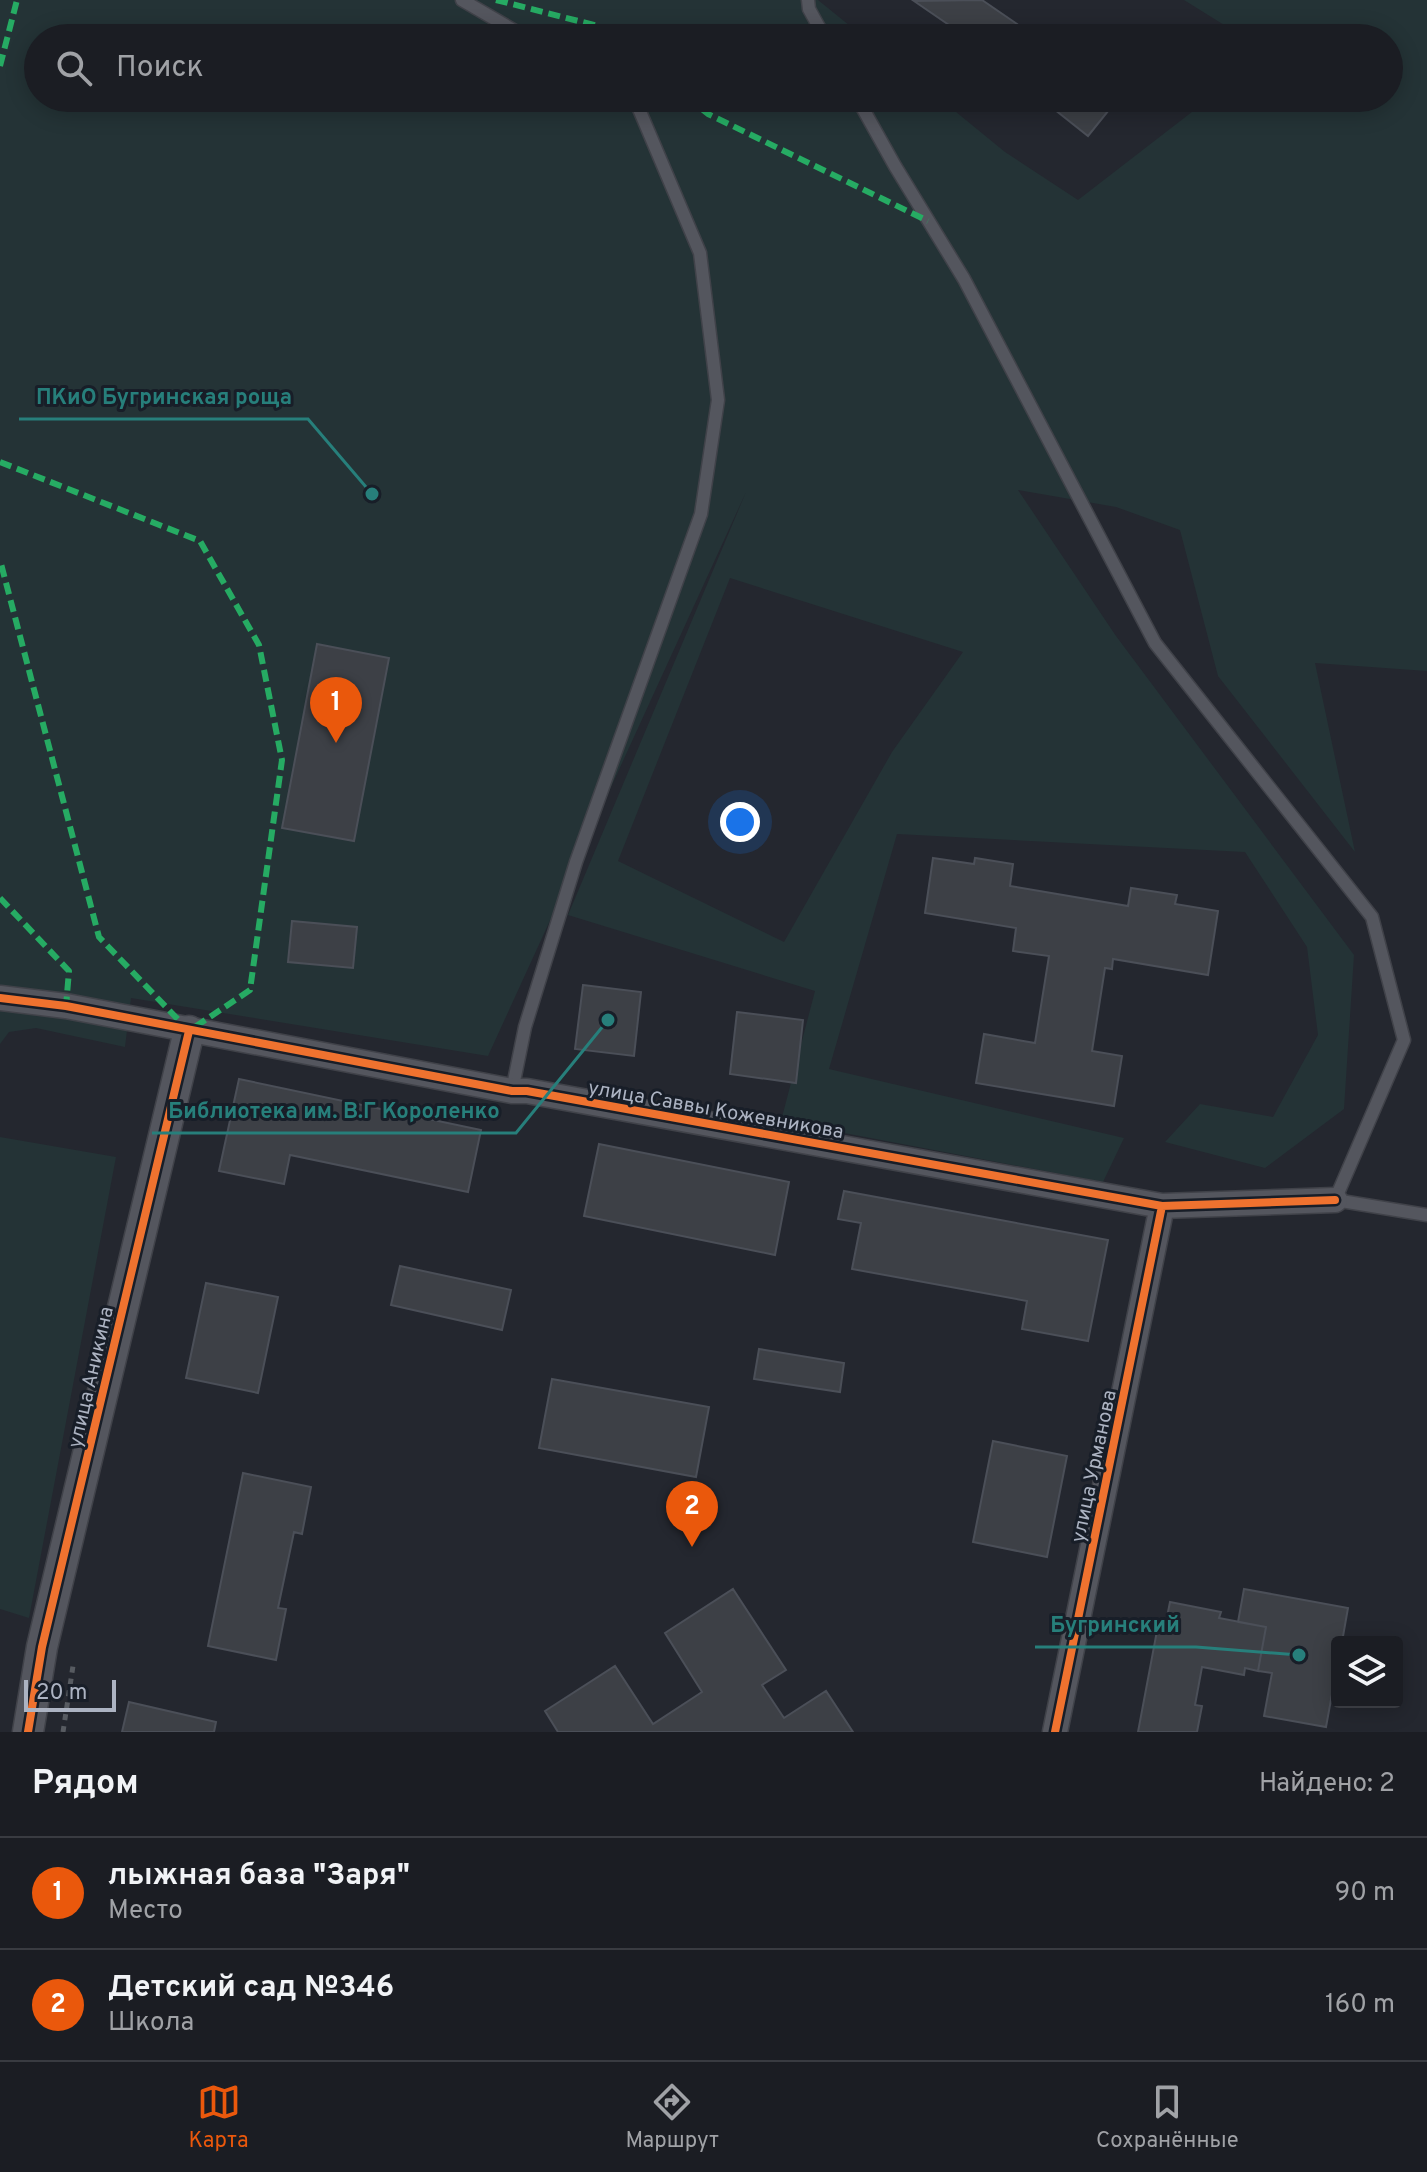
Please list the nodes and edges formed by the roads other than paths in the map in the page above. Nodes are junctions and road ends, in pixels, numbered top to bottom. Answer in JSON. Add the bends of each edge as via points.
{"nodes":[{"id":1,"x":462,"y":0,"type":"edge"},
{"id":2,"x":808,"y":0,"type":"edge"},
{"id":3,"x":503,"y":24,"type":"edge"},
{"id":4,"x":817,"y":24,"type":"edge"},
{"id":5,"x":640,"y":112,"type":"edge"},
{"id":6,"x":865,"y":112,"type":"edge"},
{"id":7,"x":0,"y":998,"type":"edge"},
{"id":8,"x":189,"y":1031,"type":"junction"},
{"id":9,"x":512,"y":1091,"type":"junction"},
{"id":10,"x":1335,"y":1200,"type":"junction"},
{"id":11,"x":1162,"y":1206,"type":"junction"},
{"id":12,"x":1427,"y":1215,"type":"edge"},
{"id":13,"x":28,"y":1732,"type":"edge"},
{"id":14,"x":1055,"y":1732,"type":"edge"}],
"edges":[{"from":1,"to":3,"type":"lane"},
{"from":2,"to":4,"type":"lane"},
{"from":5,"to":9,"type":"lane","via":[[700,253],[718,400],[701,514],[576,862],[525,1027]]},
{"from":6,"to":10,"type":"lane","via":[[964,279],[1155,643],[1372,917],[1404,1040]]},
{"from":7,"to":8,"type":"street","name":"улица Саввы Кожевникова"},
{"from":8,"to":9,"type":"street","name":"улица Саввы Кожевникова"},
{"from":8,"to":13,"type":"street","name":"улица Аникина","via":[[42,1647]]},
{"from":9,"to":11,"type":"street","name":"улица Саввы Кожевникова"},
{"from":10,"to":11,"type":"street","name":"улица Саввы Кожевникова"},
{"from":10,"to":12,"type":"lane"},
{"from":11,"to":14,"type":"street","name":"улица Урманова"}]}
